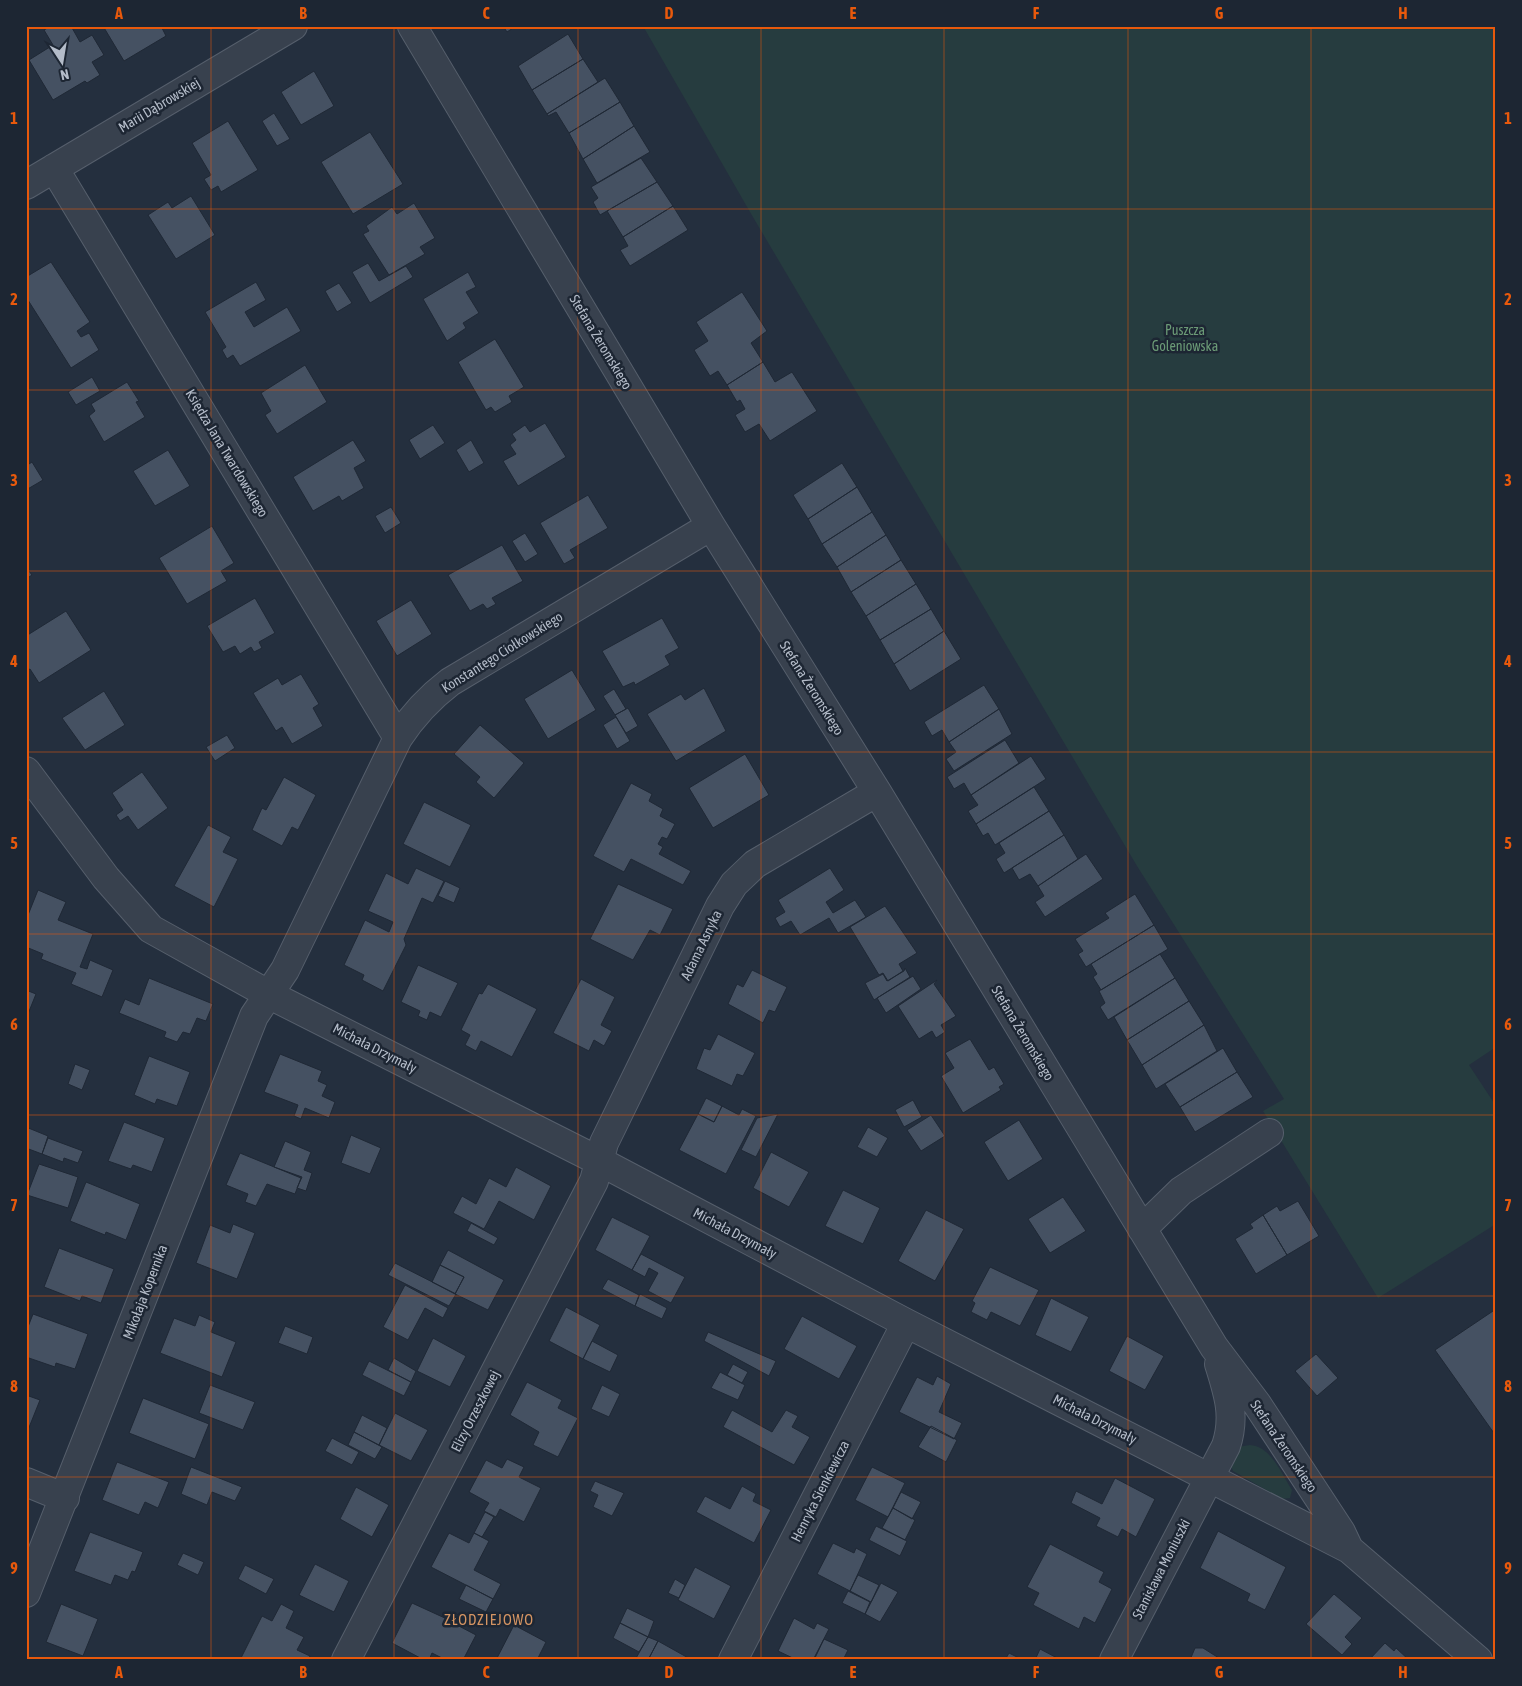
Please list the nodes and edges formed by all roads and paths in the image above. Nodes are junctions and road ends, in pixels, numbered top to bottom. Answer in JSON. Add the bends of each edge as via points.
{"nodes":[{"id":1,"x":292,"y":26,"type":"edge"},
{"id":2,"x":412,"y":26,"type":"edge"},
{"id":3,"x":54,"y":168,"type":"junction"},
{"id":4,"x":26,"y":185,"type":"edge"},
{"id":5,"x":711,"y":526,"type":"junction"},
{"id":6,"x":398,"y":738,"type":"junction"},
{"id":7,"x":26,"y":771,"type":"edge"},
{"id":8,"x":877,"y":792,"type":"junction"},
{"id":9,"x":268,"y":994,"type":"junction"},
{"id":10,"x":1269,"y":1133,"type":"dead end"},
{"id":11,"x":599,"y":1161,"type":"junction"},
{"id":12,"x":1142,"y":1229,"type":"junction"},
{"id":13,"x":906,"y":1323,"type":"junction"},
{"id":14,"x":1214,"y":1347,"type":"junction"},
{"id":15,"x":1208,"y":1477,"type":"junction"},
{"id":16,"x":26,"y":1482,"type":"edge"},
{"id":17,"x":65,"y":1498,"type":"junction"},
{"id":18,"x":1348,"y":1549,"type":"junction"},
{"id":19,"x":26,"y":1593,"type":"edge"},
{"id":20,"x":346,"y":1660,"type":"edge"},
{"id":21,"x":733,"y":1660,"type":"edge"},
{"id":22,"x":1114,"y":1660,"type":"edge"},
{"id":23,"x":1478,"y":1660,"type":"edge"}],
"edges":[{"from":1,"to":3,"type":"street","name":"Marii Dąbrowskiej"},
{"from":2,"to":5,"type":"street","name":"Stefana Żeromskiego"},
{"from":3,"to":4,"type":"street","name":"Marii Dąbrowskiej"},
{"from":3,"to":6,"type":"street","name":"Księdza Jana Twardowskiego"},
{"from":5,"to":6,"type":"street","name":"Konstantego Ciołkowskiego","via":[[450,682],[430,697]]},
{"from":5,"to":8,"type":"street","name":"Stefana Żeromskiego"},
{"from":6,"to":9,"type":"street","name":"Konstantego Ciołkowskiego","via":[[285,970]]},
{"from":7,"to":9,"type":"street","name":"Michała Drzymały","via":[[106,878],[151,929]]},
{"from":8,"to":11,"type":"street","name":"Adama Asnyka","via":[[762,859],[734,884],[720,906],[604,1143]]},
{"from":8,"to":12,"type":"street","name":"Stefana Żeromskiego"},
{"from":9,"to":11,"type":"street","name":"Michała Drzymały"},
{"from":9,"to":17,"type":"street","name":"Mikołaja Kopernika","via":[[254,1016]]},
{"from":10,"to":12,"type":"street","via":[[1181,1192]]},
{"from":11,"to":13,"type":"street","name":"Michała Drzymały"},
{"from":11,"to":20,"type":"street","name":"Elizy Orzeszkowej","via":[[594,1181]]},
{"from":12,"to":14,"type":"street","name":"Stefana Żeromskiego"},
{"from":13,"to":15,"type":"street","name":"Michała Drzymały"},
{"from":13,"to":21,"type":"street","name":"Henryka Sienkiewicza"},
{"from":14,"to":15,"type":"street","name":"Stefana Żeromskiego","via":[[1230,1400],[1231,1430],[1226,1446]]},
{"from":14,"to":18,"type":"street","name":"Stefana Żeromskiego","via":[[1257,1404],[1341,1532]]},
{"from":15,"to":18,"type":"street","name":"Michała Drzymały"},
{"from":15,"to":22,"type":"street","name":"Stanisława Moniuszki"},
{"from":16,"to":17,"type":"street"},
{"from":17,"to":19,"type":"street","name":"Mikołaja Kopernika"},
{"from":18,"to":23,"type":"street","name":"Michała Drzymały"}]}
